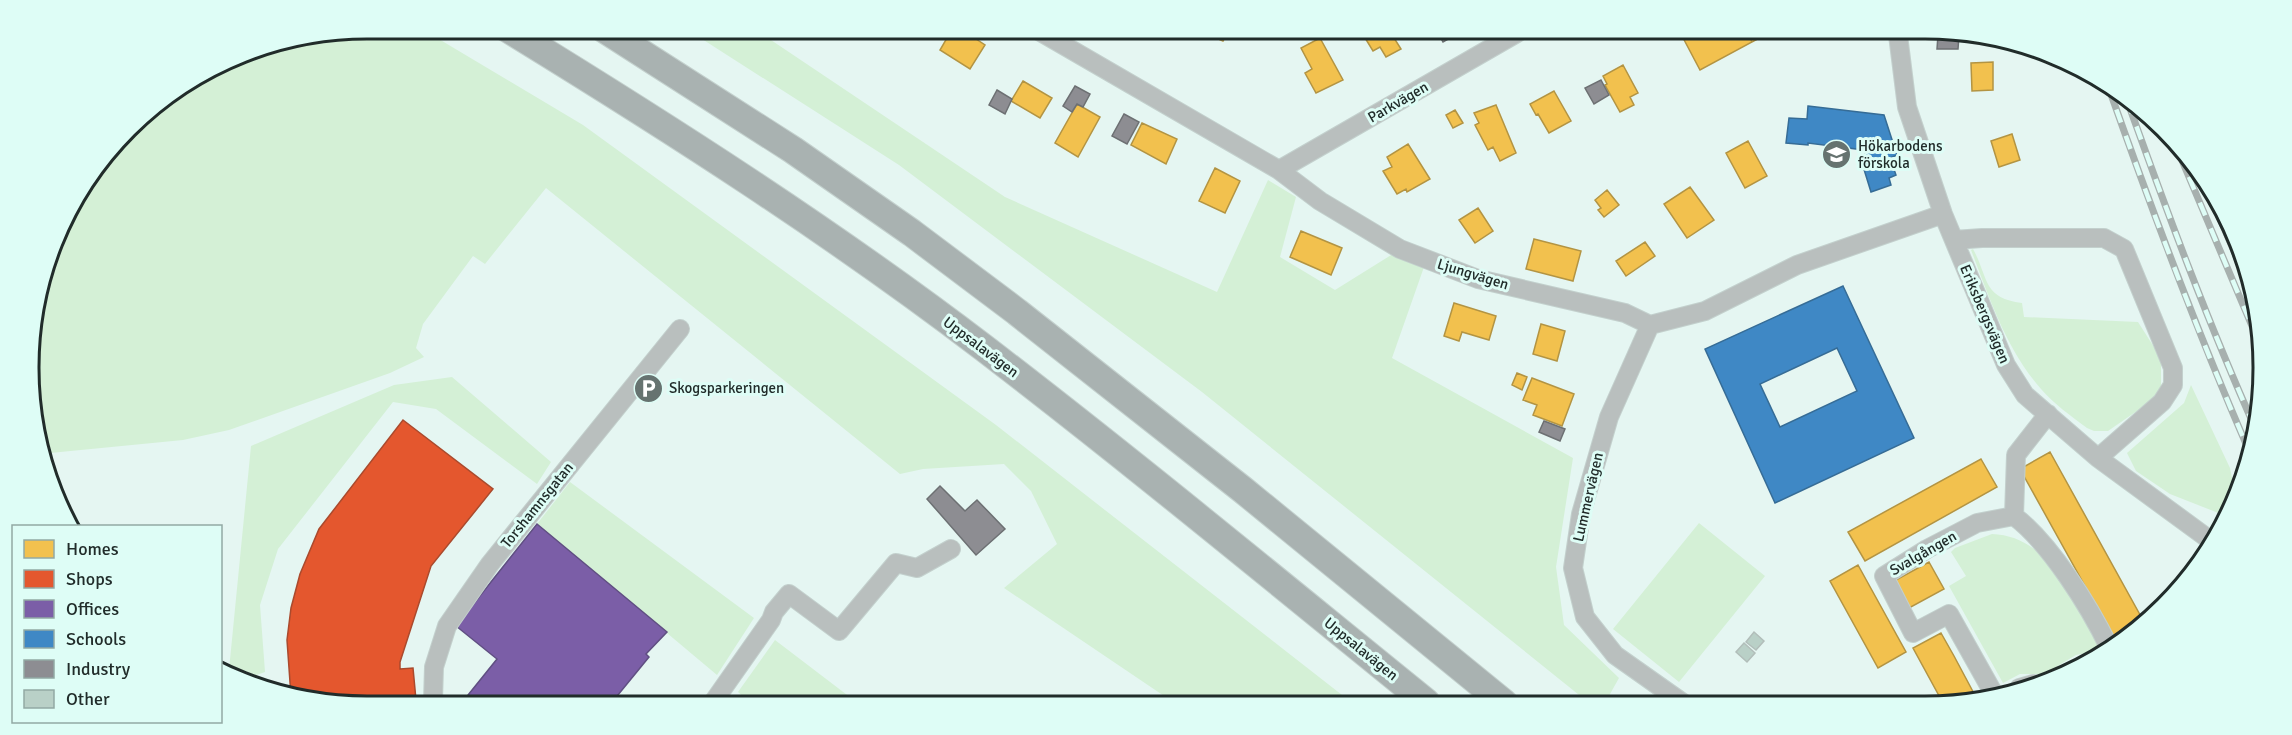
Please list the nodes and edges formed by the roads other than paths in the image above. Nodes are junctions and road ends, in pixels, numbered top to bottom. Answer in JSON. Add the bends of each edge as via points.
{"nodes":[{"id":1,"x":524,"y":39,"type":"edge"},
{"id":2,"x":620,"y":39,"type":"edge"},
{"id":3,"x":1053,"y":39,"type":"edge"},
{"id":4,"x":1507,"y":39,"type":"edge"},
{"id":5,"x":1899,"y":39,"type":"edge"},
{"id":6,"x":1279,"y":170,"type":"junction"},
{"id":7,"x":1943,"y":214,"type":"junction"},
{"id":8,"x":1954,"y":240,"type":"junction"},
{"id":9,"x":1650,"y":325,"type":"junction"},
{"id":10,"x":680,"y":329,"type":"dead end"},
{"id":11,"x":2048,"y":414,"type":"junction"},
{"id":12,"x":2098,"y":458,"type":"junction"},
{"id":13,"x":2013,"y":516,"type":"junction"},
{"id":14,"x":2204,"y":541,"type":"edge"},
{"id":15,"x":951,"y":549,"type":"dead end"},
{"id":16,"x":2106,"y":642,"type":"edge"},
{"id":17,"x":1991,"y":689,"type":"edge"},
{"id":18,"x":433,"y":696,"type":"edge"},
{"id":19,"x":718,"y":696,"type":"edge"},
{"id":20,"x":1419,"y":696,"type":"edge"},
{"id":21,"x":1495,"y":696,"type":"edge"},
{"id":22,"x":1673,"y":696,"type":"edge"}],
"edges":[{"from":1,"to":20,"type":"highway","name":"Uppsalavägen","via":[[768,194],[982,347]]},
{"from":2,"to":21,"type":"highway","via":[[793,150],[920,239],[1243,490]]},
{"from":3,"to":6,"type":"street","name":"Ljungvägen"},
{"from":4,"to":6,"type":"street","name":"Parkvägen"},
{"from":5,"to":7,"type":"street","name":"Eriksbergsvägen","via":[[1908,107]]},
{"from":6,"to":9,"type":"street","name":"Ljungvägen","via":[[1320,201],[1400,249],[1479,279],[1625,313]]},
{"from":7,"to":8,"type":"street","name":"Eriksbergsvägen"},
{"from":7,"to":9,"type":"street","via":[[1797,265],[1706,311]]},
{"from":8,"to":11,"type":"street","name":"Eriksbergsvägen","via":[[2006,365],[2025,395]]},
{"from":8,"to":12,"type":"street","via":[[2104,238],[2124,249],[2173,368],[2174,385],[2162,402]]},
{"from":9,"to":22,"type":"street","name":"Lummervägen","via":[[1609,417],[1581,514],[1573,568],[1585,617],[1615,655]]},
{"from":10,"to":18,"type":"street","name":"Torshamnsgatan","via":[[490,564],[447,626],[434,667]]},
{"from":11,"to":12,"type":"street","name":"Eriksbergsvägen"},
{"from":11,"to":13,"type":"street","via":[[2016,455]]},
{"from":12,"to":14,"type":"street","name":"Eriksbergsvägen"},
{"from":13,"to":16,"type":"street","via":[[2027,525],[2062,570]]},
{"from":13,"to":17,"type":"street","name":"Svalgången","via":[[1977,523],[1884,576],[1913,633],[1948,614]]},
{"from":15,"to":19,"type":"street","via":[[917,568],[896,563],[839,631],[789,594]]}]}
